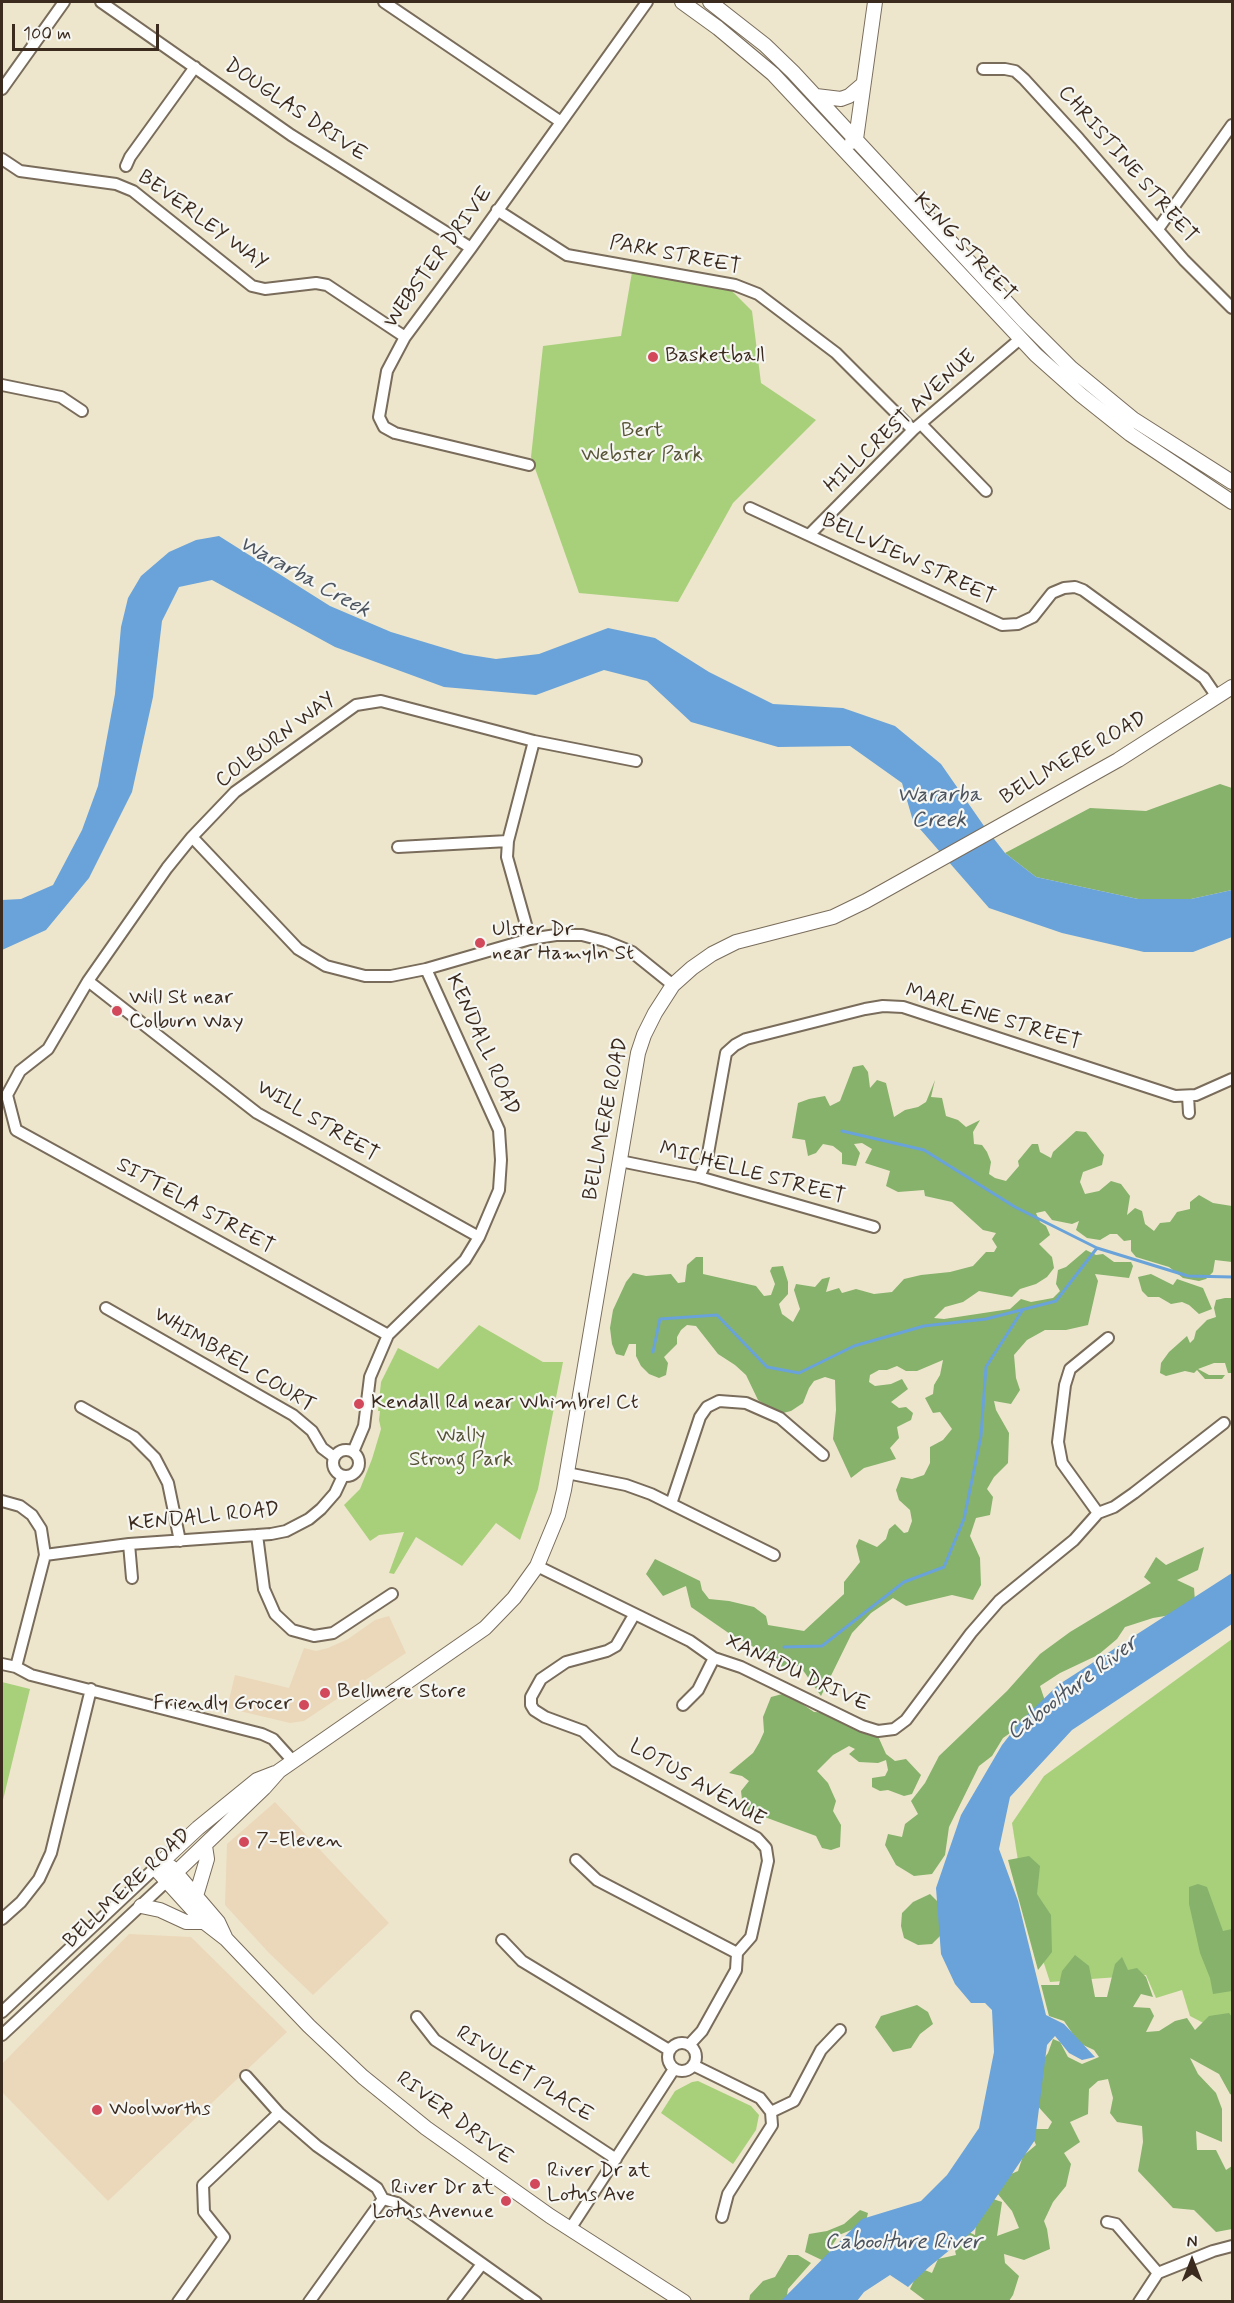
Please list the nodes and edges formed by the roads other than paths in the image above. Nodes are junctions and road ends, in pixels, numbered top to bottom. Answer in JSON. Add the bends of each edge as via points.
{"nodes":[{"id":1,"x":64,"y":2,"type":"edge"},
{"id":2,"x":101,"y":2,"type":"edge"},
{"id":3,"x":384,"y":2,"type":"edge"},
{"id":4,"x":647,"y":2,"type":"edge"},
{"id":5,"x":682,"y":2,"type":"edge"},
{"id":6,"x":710,"y":2,"type":"edge"},
{"id":7,"x":875,"y":2,"type":"edge"},
{"id":8,"x":195,"y":67,"type":"junction"},
{"id":9,"x":983,"y":69,"type":"dead end"},
{"id":10,"x":862,"y":85,"type":"junction"},
{"id":11,"x":2,"y":89,"type":"edge"},
{"id":12,"x":816,"y":96,"type":"junction"},
{"id":13,"x":561,"y":122,"type":"junction"},
{"id":14,"x":1233,"y":125,"type":"edge"},
{"id":15,"x":856,"y":139,"type":"junction"},
{"id":16,"x":844,"y":150,"type":"junction"},
{"id":17,"x":2,"y":159,"type":"edge"},
{"id":18,"x":126,"y":166,"type":"dead end"},
{"id":19,"x":498,"y":210,"type":"junction"},
{"id":20,"x":1158,"y":229,"type":"junction"},
{"id":21,"x":471,"y":248,"type":"junction"},
{"id":22,"x":1233,"y":308,"type":"edge"},
{"id":23,"x":405,"y":337,"type":"junction"},
{"id":24,"x":1020,"y":339,"type":"junction"},
{"id":25,"x":2,"y":385,"type":"edge"},
{"id":26,"x":82,"y":411,"type":"dead end"},
{"id":27,"x":917,"y":427,"type":"junction"},
{"id":28,"x":529,"y":465,"type":"dead end"},
{"id":29,"x":1233,"y":482,"type":"edge"},
{"id":30,"x":986,"y":491,"type":"dead end"},
{"id":31,"x":1233,"y":502,"type":"edge"},
{"id":32,"x":750,"y":508,"type":"dead end"},
{"id":33,"x":810,"y":534,"type":"junction"},
{"id":34,"x":1233,"y":687,"type":"edge"},
{"id":35,"x":1217,"y":697,"type":"junction"},
{"id":36,"x":534,"y":741,"type":"junction"},
{"id":37,"x":636,"y":761,"type":"dead end"},
{"id":38,"x":192,"y":837,"type":"junction"},
{"id":39,"x":508,"y":841,"type":"junction"},
{"id":40,"x":398,"y":847,"type":"dead end"},
{"id":41,"x":530,"y":939,"type":"junction"},
{"id":42,"x":426,"y":969,"type":"junction"},
{"id":43,"x":88,"y":981,"type":"junction"},
{"id":44,"x":673,"y":985,"type":"junction"},
{"id":45,"x":1233,"y":1080,"type":"edge"},
{"id":46,"x":8,"y":1095,"type":"joint"},
{"id":47,"x":1188,"y":1096,"type":"junction"},
{"id":48,"x":1189,"y":1113,"type":"dead end"},
{"id":49,"x":620,"y":1161,"type":"junction"},
{"id":50,"x":699,"y":1178,"type":"junction"},
{"id":51,"x":874,"y":1227,"type":"dead end"},
{"id":52,"x":479,"y":1237,"type":"junction"},
{"id":53,"x":106,"y":1308,"type":"dead end"},
{"id":54,"x":388,"y":1335,"type":"junction"},
{"id":55,"x":1108,"y":1338,"type":"dead end"},
{"id":56,"x":81,"y":1407,"type":"dead end"},
{"id":57,"x":1224,"y":1423,"type":"dead end"},
{"id":58,"x":353,"y":1452,"type":"junction"},
{"id":59,"x":823,"y":1455,"type":"dead end"},
{"id":60,"x":334,"y":1457,"type":"junction"},
{"id":61,"x":567,"y":1473,"type":"junction"},
{"id":62,"x":343,"y":1476,"type":"junction"},
{"id":63,"x":2,"y":1501,"type":"edge"},
{"id":64,"x":671,"y":1504,"type":"junction"},
{"id":65,"x":1098,"y":1513,"type":"junction"},
{"id":66,"x":257,"y":1535,"type":"junction"},
{"id":67,"x":180,"y":1541,"type":"junction"},
{"id":68,"x":129,"y":1544,"type":"junction"},
{"id":69,"x":45,"y":1554,"type":"junction"},
{"id":70,"x":774,"y":1555,"type":"dead end"},
{"id":71,"x":537,"y":1566,"type":"junction"},
{"id":72,"x":132,"y":1578,"type":"dead end"},
{"id":73,"x":392,"y":1594,"type":"dead end"},
{"id":74,"x":634,"y":1615,"type":"junction"},
{"id":75,"x":714,"y":1658,"type":"junction"},
{"id":76,"x":2,"y":1664,"type":"edge"},
{"id":77,"x":16,"y":1667,"type":"junction"},
{"id":78,"x":91,"y":1689,"type":"junction"},
{"id":79,"x":683,"y":1705,"type":"dead end"},
{"id":80,"x":292,"y":1760,"type":"junction"},
{"id":81,"x":279,"y":1771,"type":"junction"},
{"id":82,"x":205,"y":1846,"type":"junction"},
{"id":83,"x":576,"y":1860,"type":"dead end"},
{"id":84,"x":160,"y":1864,"type":"junction"},
{"id":85,"x":172,"y":1877,"type":"junction"},
{"id":86,"x":196,"y":1896,"type":"junction"},
{"id":87,"x":141,"y":1906,"type":"junction"},
{"id":88,"x":2,"y":1919,"type":"edge"},
{"id":89,"x":204,"y":1922,"type":"junction"},
{"id":90,"x":226,"y":1939,"type":"junction"},
{"id":91,"x":502,"y":1940,"type":"dead end"},
{"id":92,"x":737,"y":1953,"type":"junction"},
{"id":93,"x":2,"y":2012,"type":"edge"},
{"id":94,"x":417,"y":2017,"type":"dead end"},
{"id":95,"x":840,"y":2030,"type":"dead end"},
{"id":96,"x":2,"y":2035,"type":"edge"},
{"id":97,"x":690,"y":2045,"type":"junction"},
{"id":98,"x":669,"y":2050,"type":"junction"},
{"id":99,"x":693,"y":2066,"type":"junction"},
{"id":100,"x":674,"y":2069,"type":"junction"},
{"id":101,"x":246,"y":2076,"type":"dead end"},
{"id":102,"x":771,"y":2112,"type":"junction"},
{"id":103,"x":279,"y":2113,"type":"junction"},
{"id":104,"x":616,"y":2158,"type":"junction"},
{"id":105,"x":383,"y":2199,"type":"junction"},
{"id":106,"x":722,"y":2217,"type":"dead end"},
{"id":107,"x":1107,"y":2222,"type":"dead end"},
{"id":108,"x":570,"y":2229,"type":"junction"},
{"id":109,"x":1233,"y":2246,"type":"edge"},
{"id":110,"x":482,"y":2264,"type":"junction"},
{"id":111,"x":1158,"y":2273,"type":"junction"},
{"id":112,"x":178,"y":2301,"type":"edge"},
{"id":113,"x":309,"y":2301,"type":"edge"},
{"id":114,"x":453,"y":2301,"type":"edge"},
{"id":115,"x":536,"y":2301,"type":"edge"},
{"id":116,"x":684,"y":2301,"type":"edge"},
{"id":117,"x":1139,"y":2301,"type":"edge"}],
"edges":[{"from":1,"to":11,"type":"street"},
{"from":2,"to":8,"type":"street","name":"DOUGLAS DRIVE"},
{"from":3,"to":13,"type":"street"},
{"from":4,"to":13,"type":"street","name":"WEBSTER DRIVE"},
{"from":5,"to":16,"type":"main road","name":"KING STREET","via":[[773,74]]},
{"from":6,"to":12,"type":"main road","name":"KING STREET","via":[[765,45]]},
{"from":7,"to":10,"type":"main road"},
{"from":8,"to":18,"type":"street"},
{"from":8,"to":21,"type":"street","name":"DOUGLAS DRIVE","via":[[291,135]]},
{"from":9,"to":20,"type":"street","name":"CHRISTINE STREET","via":[[1015,71],[1024,79]]},
{"from":10,"to":12,"type":"main road","via":[[841,99]]},
{"from":10,"to":15,"type":"main road"},
{"from":12,"to":15,"type":"main road","name":"KING STREET"},
{"from":13,"to":19,"type":"street","name":"WEBSTER DRIVE"},
{"from":14,"to":20,"type":"street"},
{"from":15,"to":16,"type":"main road"},
{"from":15,"to":29,"type":"main road","name":"KING STREET","via":[[1071,368],[1133,419]]},
{"from":16,"to":24,"type":"main road","name":"KING STREET"},
{"from":17,"to":23,"type":"street","name":"BEVERLEY WAY","via":[[21,171],[116,184],[133,191],[252,286],[265,289],[327,285]]},
{"from":19,"to":21,"type":"street","name":"WEBSTER DRIVE"},
{"from":19,"to":27,"type":"street","name":"PARK STREET","via":[[567,255],[735,285],[758,294],[836,352]]},
{"from":20,"to":22,"type":"street","name":"CHRISTINE STREET"},
{"from":21,"to":23,"type":"street","name":"WEBSTER DRIVE"},
{"from":23,"to":28,"type":"street","name":"WEBSTER DRIVE","via":[[387,370],[382,389],[379,417],[384,427],[395,434]]},
{"from":24,"to":27,"type":"street","name":"HILLCREST AVENUE"},
{"from":24,"to":31,"type":"main road","name":"KING STREET","via":[[1101,412],[1160,456]]},
{"from":25,"to":26,"type":"street","via":[[61,397]]},
{"from":27,"to":30,"type":"street","name":"PARK STREET"},
{"from":27,"to":33,"type":"street","name":"HILLCREST AVENUE"},
{"from":32,"to":33,"type":"street","name":"BELLVIEW STREET"},
{"from":33,"to":35,"type":"street","name":"BELLVIEW STREET","via":[[1002,626],[1033,617],[1052,593],[1064,588],[1083,590],[1204,678]]},
{"from":34,"to":35,"type":"main road","name":"BELLMERE ROAD"},
{"from":35,"to":44,"type":"main road","name":"BELLMERE ROAD","via":[[1118,760],[866,902],[833,917],[736,942],[705,958]]},
{"from":36,"to":37,"type":"street","name":"COLBURN WAY"},
{"from":36,"to":38,"type":"street","name":"COLBURN WAY","via":[[381,701],[356,705],[235,792]]},
{"from":36,"to":39,"type":"street"},
{"from":38,"to":42,"type":"street","via":[[298,949],[326,966],[365,976]]},
{"from":38,"to":43,"type":"street","name":"COLBURN WAY"},
{"from":39,"to":40,"type":"street"},
{"from":39,"to":41,"type":"street","via":[[507,857]]},
{"from":41,"to":42,"type":"street"},
{"from":41,"to":44,"type":"street","via":[[582,935],[606,940],[632,952]]},
{"from":42,"to":52,"type":"street","name":"KENDALL ROAD","via":[[499,1130],[498,1190]]},
{"from":43,"to":46,"type":"street","name":"COLBURN WAY","via":[[48,1049],[20,1071]]},
{"from":43,"to":52,"type":"street","name":"WILL STREET","via":[[257,1113]]},
{"from":44,"to":49,"type":"main road","name":"BELLMERE ROAD","via":[[655,1013],[638,1053]]},
{"from":45,"to":47,"type":"street","name":"MARLENE STREET"},
{"from":46,"to":54,"type":"street","name":"SITTELA STREET","via":[[16,1130]]},
{"from":47,"to":48,"type":"street"},
{"from":47,"to":50,"type":"street","name":"MARLENE STREET","via":[[1175,1096],[903,1007],[883,1006],[746,1040],[726,1053],[707,1159]]},
{"from":49,"to":50,"type":"street","name":"MICHELLE STREET"},
{"from":49,"to":61,"type":"main road","name":"BELLMERE ROAD"},
{"from":50,"to":51,"type":"street","name":"MICHELLE STREET"},
{"from":52,"to":54,"type":"street","name":"KENDALL ROAD","via":[[465,1260]]},
{"from":53,"to":60,"type":"street","name":"WHIMBREL COURT","via":[[293,1415]]},
{"from":54,"to":58,"type":"street","name":"KENDALL ROAD","via":[[370,1377],[364,1426]]},
{"from":55,"to":65,"type":"street","via":[[1070,1369],[1058,1442],[1062,1463]]},
{"from":56,"to":67,"type":"street","via":[[134,1437],[155,1458],[168,1483]]},
{"from":57,"to":65,"type":"street","name":"XANADU DRIVE","via":[[1134,1493]]},
{"from":58,"to":60,"type":"street","via":[[342,1450]]},
{"from":58,"to":62,"type":"street","via":[[359,1468],[351,1476]]},
{"from":59,"to":64,"type":"street","via":[[780,1418],[746,1403],[719,1401],[700,1417]]},
{"from":60,"to":62,"type":"street","via":[[333,1467]]},
{"from":61,"to":64,"type":"street","via":[[626,1485]]},
{"from":61,"to":71,"type":"main road","name":"BELLMERE ROAD","via":[[558,1515]]},
{"from":62,"to":66,"type":"street","name":"KENDALL ROAD","via":[[329,1500],[309,1519],[286,1531]]},
{"from":63,"to":69,"type":"street","via":[[20,1506],[32,1515],[41,1529]]},
{"from":64,"to":70,"type":"street"},
{"from":65,"to":75,"type":"street","name":"XANADU DRIVE","via":[[1074,1540],[999,1601],[906,1720],[894,1729],[878,1731],[862,1726],[741,1666]]},
{"from":66,"to":67,"type":"street","name":"KENDALL ROAD"},
{"from":66,"to":73,"type":"street","via":[[264,1589],[274,1614],[292,1630],[314,1636],[333,1633]]},
{"from":67,"to":68,"type":"street","name":"KENDALL ROAD"},
{"from":68,"to":69,"type":"street","name":"KENDALL ROAD"},
{"from":68,"to":72,"type":"street"},
{"from":69,"to":77,"type":"street"},
{"from":71,"to":74,"type":"street","name":"XANADU DRIVE"},
{"from":71,"to":80,"type":"main road","name":"BELLMERE ROAD","via":[[485,1628]]},
{"from":74,"to":75,"type":"street","name":"XANADU DRIVE","via":[[690,1641]]},
{"from":74,"to":92,"type":"street","name":"LOTUS AVENUE","via":[[616,1646],[566,1662],[546,1674],[531,1697],[534,1710],[582,1731],[615,1761],[757,1838],[766,1848],[768,1861],[755,1926]]},
{"from":75,"to":79,"type":"street","via":[[698,1690]]},
{"from":76,"to":77,"type":"street"},
{"from":77,"to":78,"type":"street","via":[[31,1675]]},
{"from":78,"to":80,"type":"street","via":[[262,1734],[273,1739]]},
{"from":78,"to":88,"type":"street","via":[[51,1853],[39,1879]]},
{"from":80,"to":81,"type":"main road","name":"BELLMERE ROAD"},
{"from":81,"to":82,"type":"main road","name":"BELLMERE ROAD"},
{"from":81,"to":84,"type":"main road","name":"BELLMERE ROAD","via":[[257,1780]]},
{"from":82,"to":85,"type":"main road","name":"BELLMERE ROAD"},
{"from":82,"to":86,"type":"main road","via":[[207,1859]]},
{"from":83,"to":92,"type":"street","via":[[597,1880]]},
{"from":84,"to":85,"type":"main road","name":"RIVER DRIVE"},
{"from":84,"to":93,"type":"street","name":"BELLMERE ROAD"},
{"from":85,"to":86,"type":"main road","name":"RIVER DRIVE"},
{"from":85,"to":87,"type":"street","name":"BELLMERE ROAD"},
{"from":85,"to":89,"type":"main road","name":"RIVER DRIVE"},
{"from":86,"to":90,"type":"main road","name":"RIVER DRIVE","via":[[218,1922]]},
{"from":87,"to":89,"type":"main road","via":[[186,1922]]},
{"from":87,"to":96,"type":"street","name":"BELLMERE ROAD"},
{"from":89,"to":90,"type":"main road","name":"RIVER DRIVE"},
{"from":90,"to":108,"type":"main road","name":"RIVER DRIVE","via":[[363,2077],[426,2128]]},
{"from":91,"to":98,"type":"street","via":[[522,1961]]},
{"from":92,"to":97,"type":"street","name":"LOTUS AVENUE","via":[[736,1970]]},
{"from":94,"to":104,"type":"street","name":"RIVULET PLACE","via":[[435,2040]]},
{"from":95,"to":102,"type":"street","via":[[821,2050],[794,2101]]},
{"from":97,"to":98,"type":"street","via":[[681,2043]]},
{"from":97,"to":99,"type":"street","via":[[696,2057]]},
{"from":98,"to":100,"type":"street","via":[[668,2058]]},
{"from":99,"to":100,"type":"street","via":[[686,2071]]},
{"from":99,"to":102,"type":"street","via":[[760,2098]]},
{"from":100,"to":104,"type":"street"},
{"from":101,"to":103,"type":"street"},
{"from":102,"to":106,"type":"street","via":[[772,2124],[728,2194]]},
{"from":103,"to":105,"type":"street","via":[[317,2146],[377,2188]]},
{"from":103,"to":112,"type":"street","via":[[203,2185],[204,2212],[224,2236]]},
{"from":104,"to":108,"type":"street"},
{"from":105,"to":110,"type":"street","via":[[397,2203]]},
{"from":105,"to":113,"type":"street"},
{"from":107,"to":111,"type":"street","via":[[1116,2224]]},
{"from":108,"to":116,"type":"main road","name":"RIVER DRIVE"},
{"from":109,"to":111,"type":"street"},
{"from":110,"to":114,"type":"street"},
{"from":110,"to":115,"type":"street"},
{"from":111,"to":117,"type":"street"}]}
